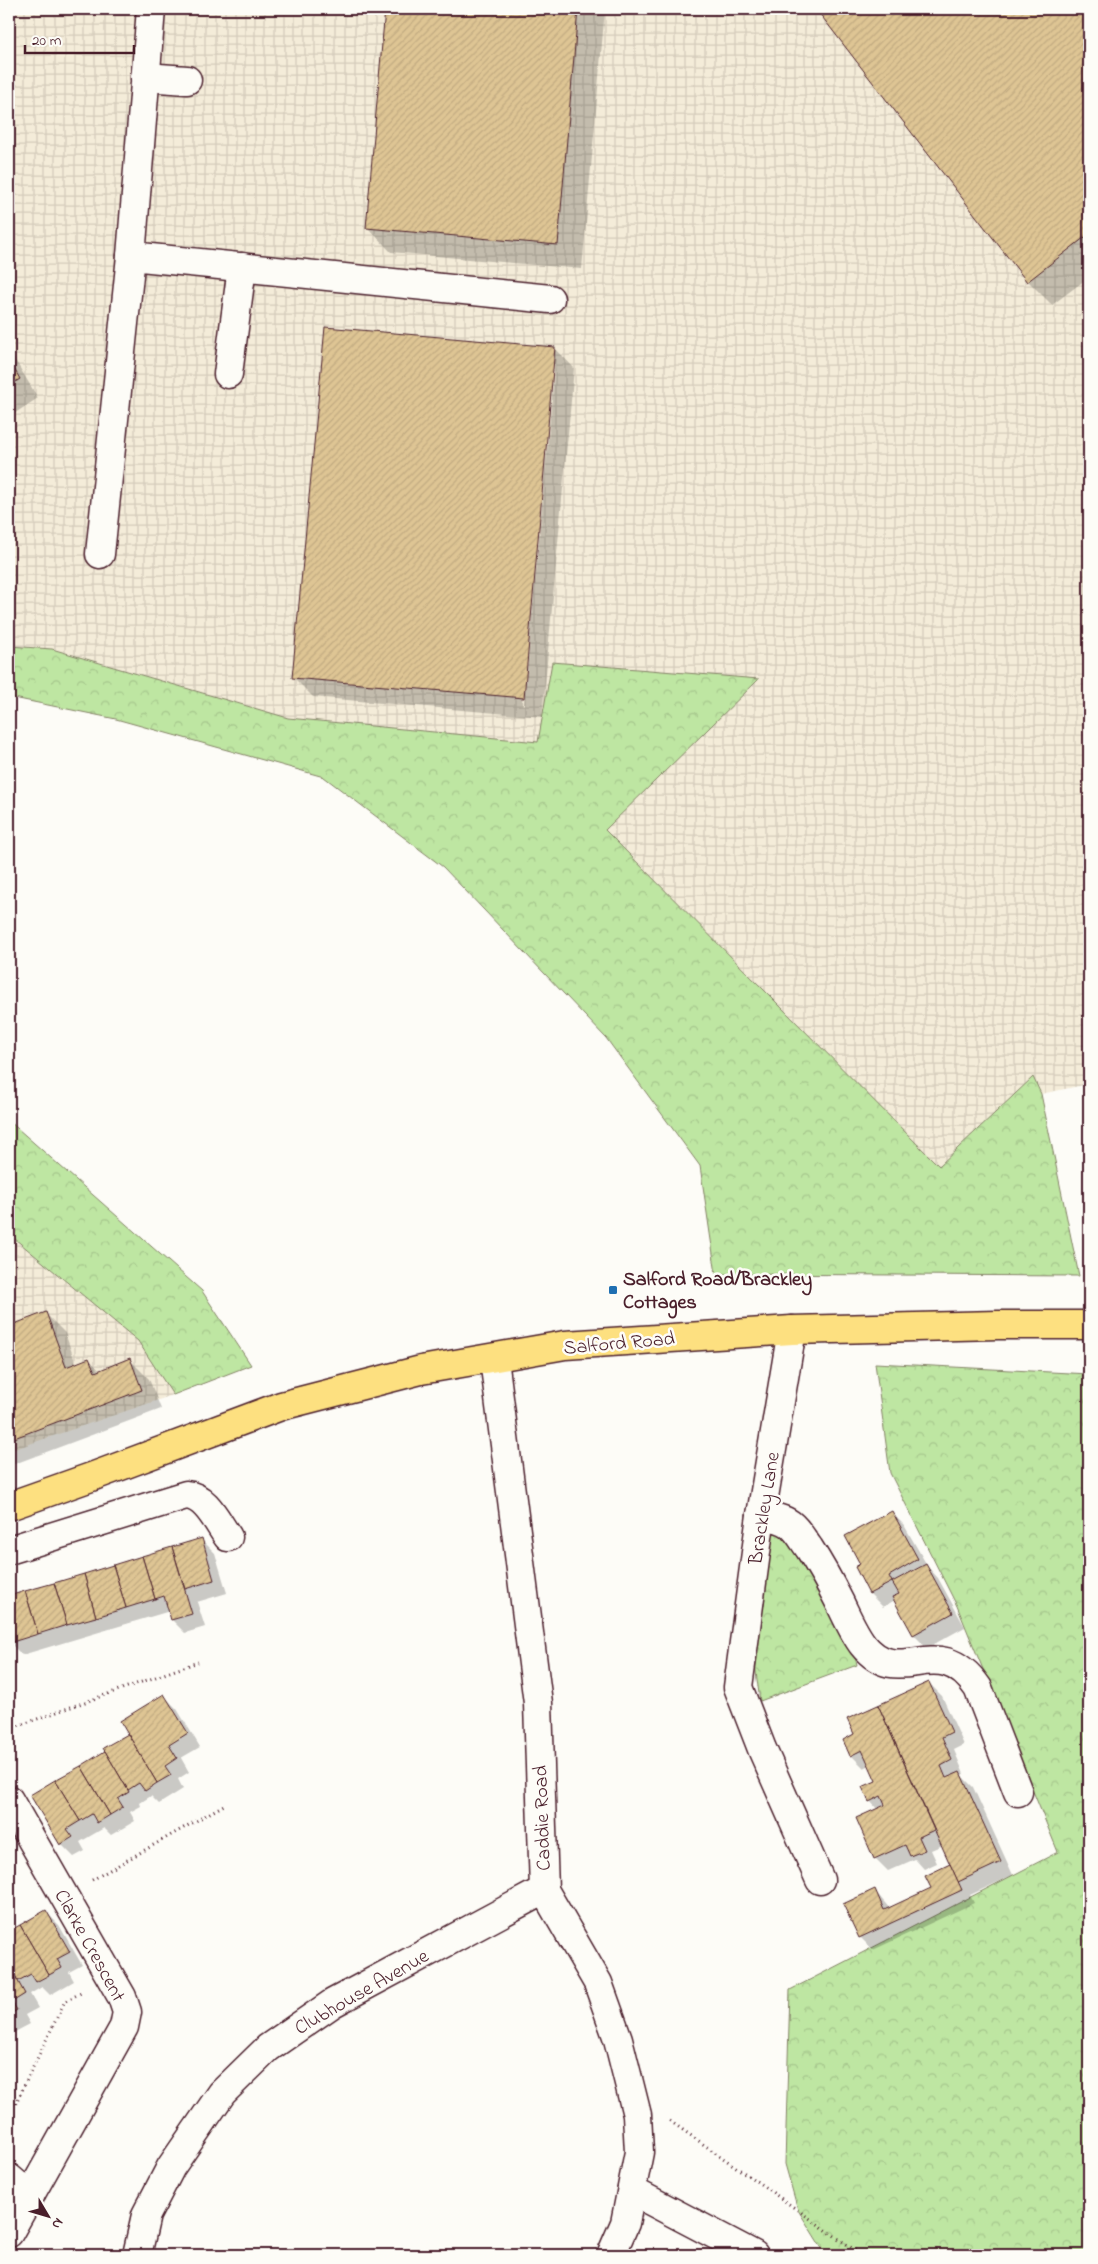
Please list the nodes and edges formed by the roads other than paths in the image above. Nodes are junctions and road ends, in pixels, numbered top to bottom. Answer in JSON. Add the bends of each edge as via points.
{"nodes":[{"id":1,"x":150,"y":9,"type":"edge"},
{"id":2,"x":145,"y":77,"type":"junction"},
{"id":3,"x":187,"y":80,"type":"dead end"},
{"id":4,"x":131,"y":256,"type":"junction"},
{"id":5,"x":242,"y":267,"type":"junction"},
{"id":6,"x":550,"y":300,"type":"dead end"},
{"id":7,"x":228,"y":374,"type":"dead end"},
{"id":8,"x":100,"y":554,"type":"dead end"},
{"id":9,"x":1089,"y":1325,"type":"edge"},
{"id":10,"x":792,"y":1330,"type":"junction"},
{"id":11,"x":494,"y":1359,"type":"junction"},
{"id":12,"x":9,"y":1506,"type":"edge"},
{"id":13,"x":761,"y":1515,"type":"junction"},
{"id":14,"x":228,"y":1537,"type":"dead end"},
{"id":15,"x":9,"y":1550,"type":"edge"},
{"id":16,"x":1018,"y":1792,"type":"dead end"},
{"id":17,"x":9,"y":1800,"type":"edge"},
{"id":18,"x":820,"y":1880,"type":"dead end"},
{"id":19,"x":544,"y":1890,"type":"junction"},
{"id":20,"x":9,"y":2178,"type":"edge"},
{"id":21,"x":632,"y":2191,"type":"junction"},
{"id":22,"x":30,"y":2196,"type":"junction"},
{"id":23,"x":9,"y":2233,"type":"edge"},
{"id":24,"x":136,"y":2255,"type":"edge"},
{"id":25,"x":611,"y":2255,"type":"edge"},
{"id":26,"x":754,"y":2255,"type":"edge"}],
"edges":[{"from":1,"to":2,"type":"street"},
{"from":2,"to":3,"type":"street"},
{"from":2,"to":4,"type":"street"},
{"from":4,"to":5,"type":"street"},
{"from":4,"to":8,"type":"street"},
{"from":5,"to":6,"type":"street"},
{"from":5,"to":7,"type":"street"},
{"from":9,"to":10,"type":"main road","name":"Salford Road"},
{"from":10,"to":11,"type":"main road","name":"Salford Road","via":[[565,1345]]},
{"from":10,"to":13,"type":"street","name":"Brackley Lane"},
{"from":11,"to":12,"type":"main road","name":"Salford Road","via":[[421,1370],[281,1406]]},
{"from":11,"to":19,"type":"street","name":"Caddie Road","via":[[538,1703]]},
{"from":13,"to":16,"type":"street","via":[[782,1519],[800,1535],[823,1570],[852,1627],[874,1656],[899,1665],[919,1661],[950,1662],[970,1676],[978,1688]]},
{"from":13,"to":18,"type":"street","name":"Brackley Lane","via":[[738,1687]]},
{"from":14,"to":15,"type":"street","via":[[202,1501],[195,1495],[186,1495]]},
{"from":17,"to":22,"type":"street","name":"Clarke Crescent","via":[[127,2012],[124,2028]]},
{"from":19,"to":21,"type":"street","name":"Caddie Road","via":[[598,1983],[618,2039],[637,2115],[639,2152]]},
{"from":19,"to":24,"type":"street","name":"Clubhouse Avenue","via":[[333,2003],[268,2048],[222,2093],[171,2167],[146,2215]]},
{"from":20,"to":22,"type":"street"},
{"from":21,"to":25,"type":"street","name":"Caddie Road","via":[[625,2223]]},
{"from":21,"to":26,"type":"street"},
{"from":22,"to":23,"type":"street","name":"Clarke Crescent"}]}
